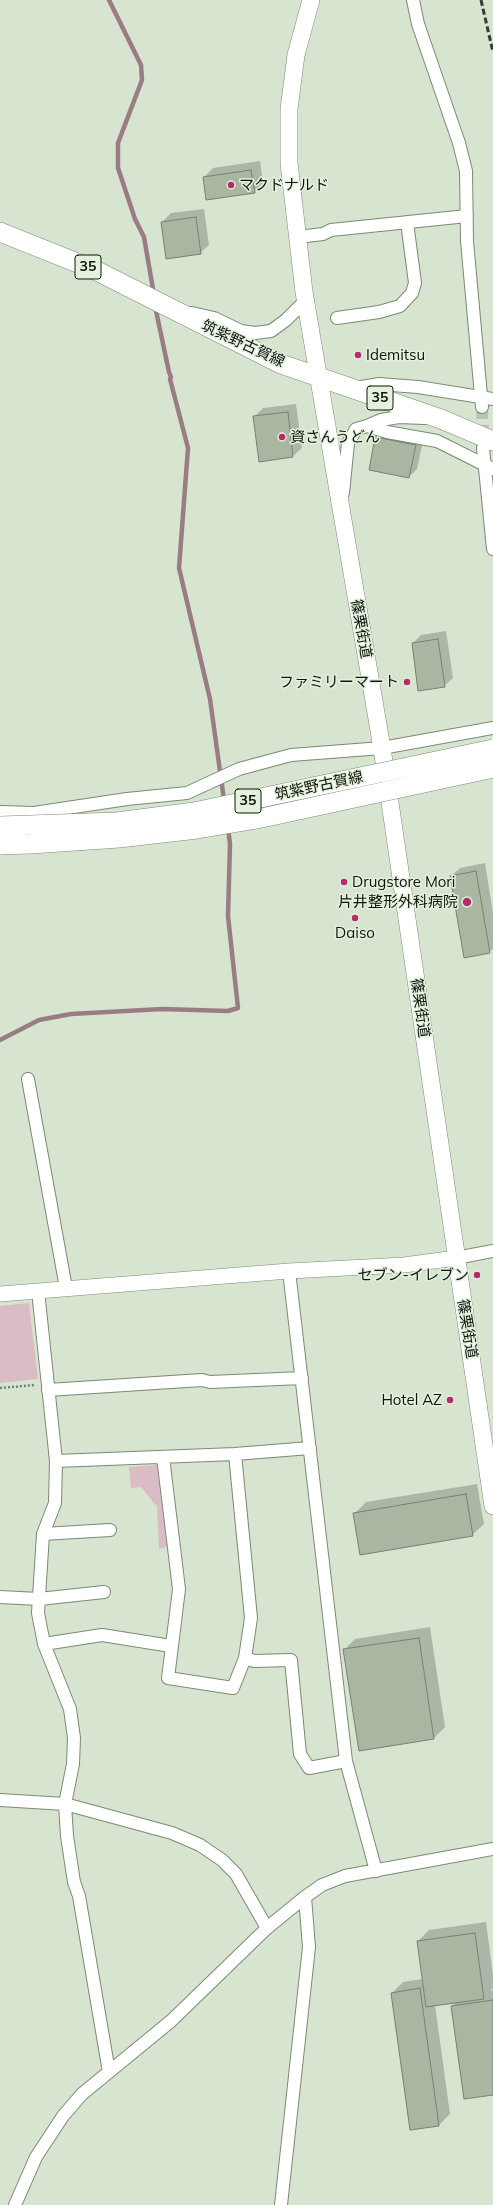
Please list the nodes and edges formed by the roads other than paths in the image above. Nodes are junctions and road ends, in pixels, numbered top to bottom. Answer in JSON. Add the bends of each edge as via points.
{"nodes":[{"id":1,"x":311,"y":0,"type":"edge"},
{"id":2,"x":414,"y":0,"type":"edge"},
{"id":3,"x":467,"y":216,"type":"junction"},
{"id":4,"x":408,"y":222,"type":"junction"},
{"id":5,"x":0,"y":232,"type":"edge"},
{"id":6,"x":298,"y":237,"type":"junction"},
{"id":7,"x":306,"y":300,"type":"junction"},
{"id":8,"x":173,"y":310,"type":"junction"},
{"id":9,"x":337,"y":318,"type":"dead end"},
{"id":10,"x":320,"y":376,"type":"junction"},
{"id":11,"x":353,"y":388,"type":"junction"},
{"id":12,"x":485,"y":401,"type":"edge"},
{"id":13,"x":441,"y":419,"type":"junction"},
{"id":14,"x":367,"y":426,"type":"junction"},
{"id":15,"x":488,"y":445,"type":"edge"},
{"id":16,"x":488,"y":466,"type":"edge"},
{"id":17,"x":341,"y":512,"type":"junction"},
{"id":18,"x":493,"y":549,"type":"edge"},
{"id":19,"x":493,"y":728,"type":"edge"},
{"id":20,"x":382,"y":748,"type":"junction"},
{"id":21,"x":493,"y":749,"type":"edge"},
{"id":22,"x":493,"y":768,"type":"edge"},
{"id":23,"x":0,"y":812,"type":"edge"},
{"id":24,"x":0,"y":826,"type":"edge"},
{"id":25,"x":0,"y":845,"type":"edge"},
{"id":26,"x":28,"y":1080,"type":"dead end"},
{"id":27,"x":493,"y":1251,"type":"edge"},
{"id":28,"x":456,"y":1258,"type":"junction"},
{"id":29,"x":289,"y":1271,"type":"junction"},
{"id":30,"x":66,"y":1288,"type":"junction"},
{"id":31,"x":38,"y":1291,"type":"junction"},
{"id":32,"x":0,"y":1294,"type":"edge"},
{"id":33,"x":302,"y":1378,"type":"junction"},
{"id":34,"x":48,"y":1387,"type":"junction"},
{"id":35,"x":310,"y":1448,"type":"junction"},
{"id":36,"x":235,"y":1454,"type":"junction"},
{"id":37,"x":163,"y":1456,"type":"junction"},
{"id":38,"x":56,"y":1461,"type":"junction"},
{"id":39,"x":493,"y":1506,"type":"edge"},
{"id":40,"x":110,"y":1530,"type":"dead end"},
{"id":41,"x":43,"y":1534,"type":"junction"},
{"id":42,"x":104,"y":1592,"type":"dead end"},
{"id":43,"x":0,"y":1597,"type":"edge"},
{"id":44,"x":39,"y":1599,"type":"junction"},
{"id":45,"x":44,"y":1644,"type":"junction"},
{"id":46,"x":171,"y":1646,"type":"junction"},
{"id":47,"x":245,"y":1658,"type":"junction"},
{"id":48,"x":346,"y":1761,"type":"junction"},
{"id":49,"x":0,"y":1800,"type":"edge"},
{"id":50,"x":65,"y":1804,"type":"junction"},
{"id":51,"x":493,"y":1849,"type":"edge"},
{"id":52,"x":376,"y":1871,"type":"junction"},
{"id":53,"x":305,"y":1897,"type":"junction"},
{"id":54,"x":267,"y":1928,"type":"junction"},
{"id":55,"x":109,"y":2072,"type":"junction"},
{"id":56,"x":15,"y":2205,"type":"edge"},
{"id":57,"x":281,"y":2205,"type":"edge"}],
"edges":[{"from":1,"to":6,"type":"main road","name":"篠栗街道","via":[[296,55],[290,109],[289,163]]},
{"from":2,"to":3,"type":"street","via":[[418,24],[459,143],[464,164]]},
{"from":3,"to":4,"type":"street"},
{"from":3,"to":12,"type":"street"},
{"from":4,"to":6,"type":"street","via":[[331,230],[323,234]]},
{"from":4,"to":9,"type":"street","via":[[415,283],[412,293],[400,306]]},
{"from":5,"to":8,"type":"main road","name":"筑紫野古賀線","number":"35","via":[[95,270]]},
{"from":6,"to":7,"type":"main road","name":"篠栗街道"},
{"from":7,"to":8,"type":"street","via":[[286,320],[271,330],[255,333],[241,331],[214,318]]},
{"from":7,"to":10,"type":"main road","name":"篠栗街道"},
{"from":8,"to":10,"type":"main road","name":"筑紫野古賀線","number":"35","via":[[282,364]]},
{"from":10,"to":11,"type":"main road","name":"筑紫野古賀線","number":"35"},
{"from":10,"to":17,"type":"main road","name":"篠栗街道","via":[[328,441]]},
{"from":11,"to":12,"type":"street","via":[[379,384]]},
{"from":11,"to":13,"type":"main road","name":"筑紫野古賀線","number":"35"},
{"from":13,"to":14,"type":"street","via":[[399,417]]},
{"from":13,"to":15,"type":"main road","name":"筑紫野古賀線","number":"35"},
{"from":14,"to":16,"type":"street","via":[[437,441]]},
{"from":14,"to":17,"type":"street","via":[[356,429],[348,442]]},
{"from":15,"to":16,"type":"street"},
{"from":16,"to":18,"type":"street"},
{"from":17,"to":20,"type":"main road","name":"篠栗街道"},
{"from":19,"to":20,"type":"street"},
{"from":20,"to":23,"type":"street","via":[[291,755],[239,770],[187,793],[34,813]]},
{"from":20,"to":28,"type":"main road","name":"篠栗街道"},
{"from":21,"to":24,"type":"main road","name":"筑紫野古賀線","number":"35","bridge":true,"via":[[194,812],[117,822]]},
{"from":22,"to":25,"type":"main road","name":"筑紫野古賀線","number":"35","bridge":true,"via":[[257,819],[197,829],[119,838]]},
{"from":26,"to":30,"type":"street"},
{"from":27,"to":28,"type":"street"},
{"from":28,"to":29,"type":"street","via":[[404,1265]]},
{"from":28,"to":39,"type":"main road","name":"篠栗街道"},
{"from":29,"to":30,"type":"street"},
{"from":29,"to":33,"type":"street"},
{"from":30,"to":31,"type":"street"},
{"from":31,"to":32,"type":"street"},
{"from":31,"to":34,"type":"street"},
{"from":33,"to":34,"type":"street"},
{"from":33,"to":35,"type":"street"},
{"from":34,"to":38,"type":"street"},
{"from":35,"to":36,"type":"street"},
{"from":35,"to":48,"type":"street"},
{"from":36,"to":37,"type":"street"},
{"from":36,"to":47,"type":"street","via":[[251,1618]]},
{"from":37,"to":38,"type":"street"},
{"from":37,"to":46,"type":"street","via":[[179,1589]]},
{"from":38,"to":41,"type":"street","via":[[55,1503]]},
{"from":40,"to":41,"type":"street"},
{"from":41,"to":44,"type":"street"},
{"from":42,"to":44,"type":"street"},
{"from":43,"to":44,"type":"street"},
{"from":44,"to":45,"type":"street","via":[[38,1617]]},
{"from":45,"to":46,"type":"street","via":[[102,1635]]},
{"from":45,"to":50,"type":"street","via":[[70,1709],[72,1723],[73,1764]]},
{"from":46,"to":47,"type":"street","via":[[168,1678],[233,1688]]},
{"from":47,"to":48,"type":"street","via":[[254,1661],[290,1660],[300,1754],[309,1768]]},
{"from":48,"to":52,"type":"street"},
{"from":49,"to":50,"type":"street"},
{"from":50,"to":54,"type":"street","via":[[172,1833],[200,1845],[222,1860],[236,1874]]},
{"from":50,"to":55,"type":"street","via":[[66,1836],[79,1896]]},
{"from":51,"to":52,"type":"street"},
{"from":52,"to":53,"type":"street","via":[[345,1876],[322,1885]]},
{"from":53,"to":54,"type":"street"},
{"from":53,"to":57,"type":"street","via":[[309,1947]]},
{"from":54,"to":55,"type":"street","via":[[171,2021]]},
{"from":55,"to":56,"type":"street","via":[[82,2094],[63,2116],[36,2157]]}]}
